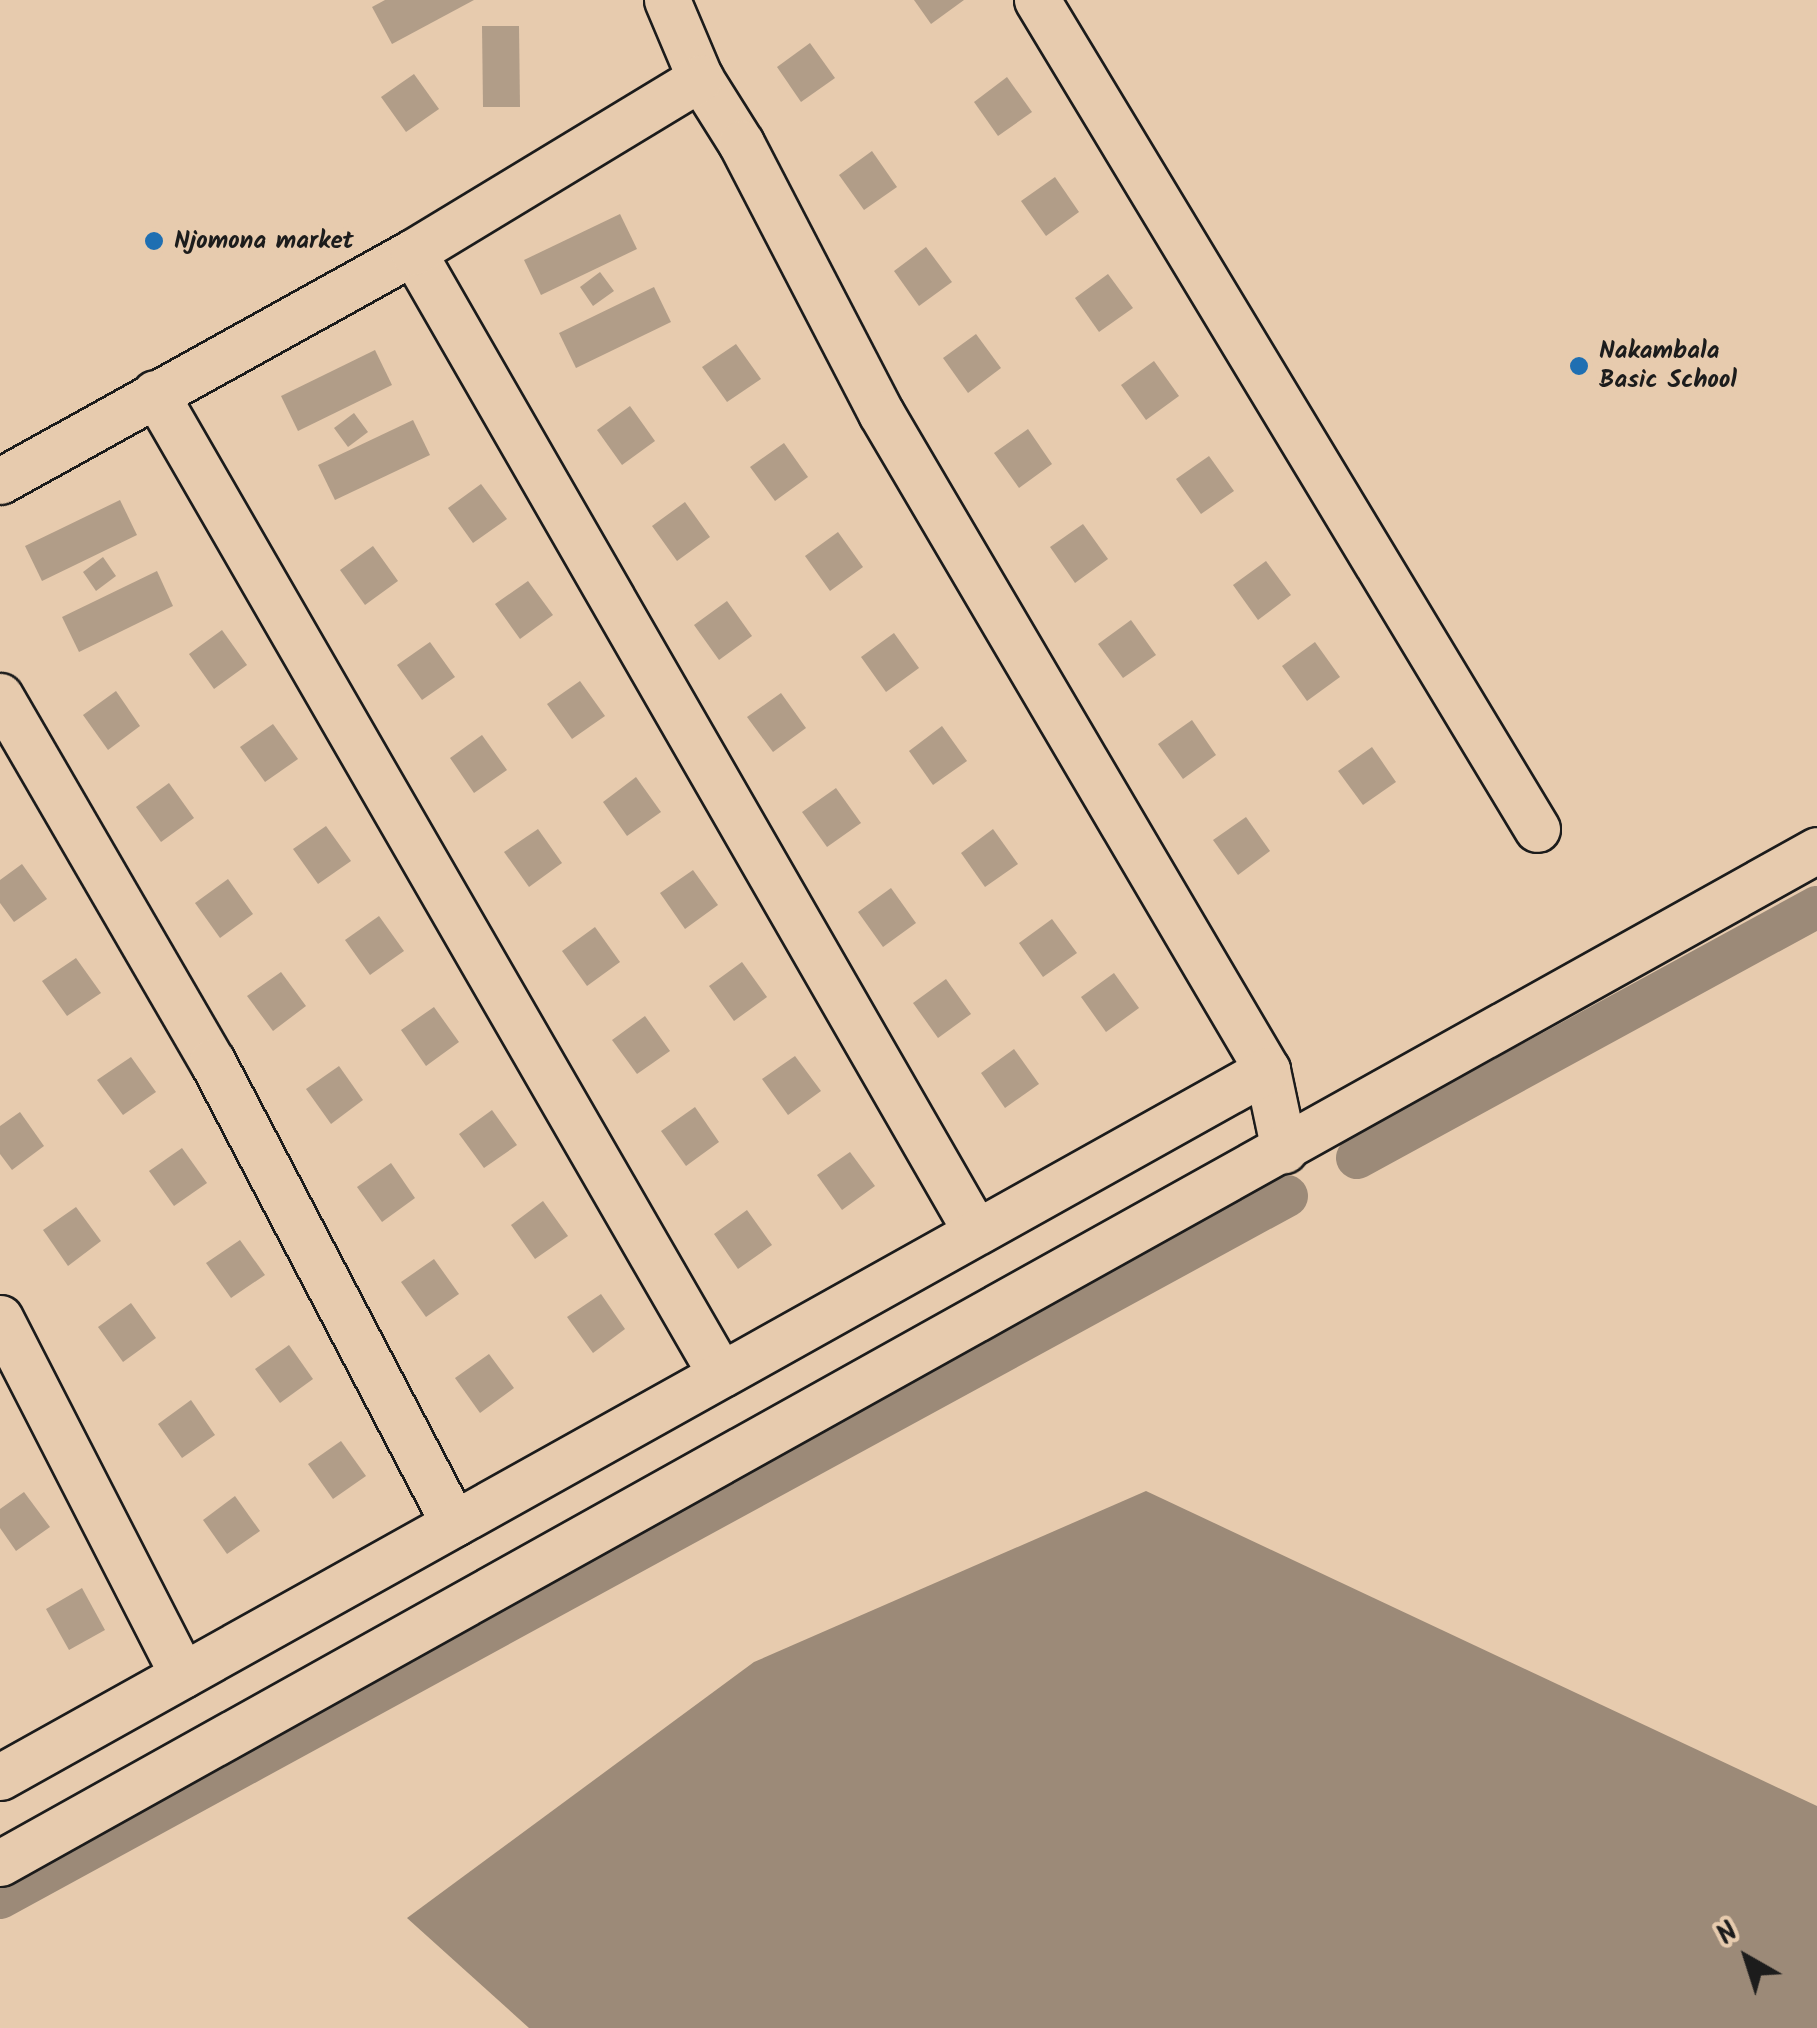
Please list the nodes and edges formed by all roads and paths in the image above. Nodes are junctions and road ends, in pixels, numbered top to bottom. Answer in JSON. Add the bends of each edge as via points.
{"nodes":[{"id":1,"x":667,"y":0,"type":"edge"},
{"id":2,"x":1037,"y":0,"type":"edge"},
{"id":3,"x":700,"y":78,"type":"junction"},
{"id":4,"x":413,"y":252,"type":"junction"},
{"id":5,"x":155,"y":393,"type":"junction"},
{"id":6,"x":0,"y":481,"type":"edge"},
{"id":7,"x":0,"y":696,"type":"edge"},
{"id":8,"x":1537,"y":829,"type":"dead end"},
{"id":9,"x":1817,"y":850,"type":"edge"},
{"id":10,"x":1267,"y":1070,"type":"junction"},
{"id":11,"x":1284,"y":1150,"type":"junction"},
{"id":12,"x":976,"y":1232,"type":"junction"},
{"id":13,"x":0,"y":1318,"type":"edge"},
{"id":14,"x":722,"y":1375,"type":"junction"},
{"id":15,"x":454,"y":1524,"type":"junction"},
{"id":16,"x":183,"y":1675,"type":"junction"},
{"id":17,"x":0,"y":1777,"type":"edge"},
{"id":18,"x":0,"y":1863,"type":"edge"}],
"edges":[{"from":1,"to":3,"type":"lane"},
{"from":2,"to":8,"type":"lane"},
{"from":3,"to":4,"type":"lane"},
{"from":3,"to":10,"type":"lane","via":[[881,413]]},
{"from":4,"to":5,"type":"lane"},
{"from":4,"to":12,"type":"lane"},
{"from":5,"to":6,"type":"lane"},
{"from":5,"to":14,"type":"lane"},
{"from":7,"to":15,"type":"lane","via":[[212,1061]]},
{"from":9,"to":11,"type":"lane"},
{"from":10,"to":11,"type":"lane"},
{"from":10,"to":12,"type":"lane"},
{"from":11,"to":18,"type":"lane"},
{"from":12,"to":14,"type":"lane"},
{"from":13,"to":16,"type":"lane"},
{"from":14,"to":15,"type":"lane"},
{"from":15,"to":16,"type":"lane"},
{"from":16,"to":17,"type":"lane"}]}
